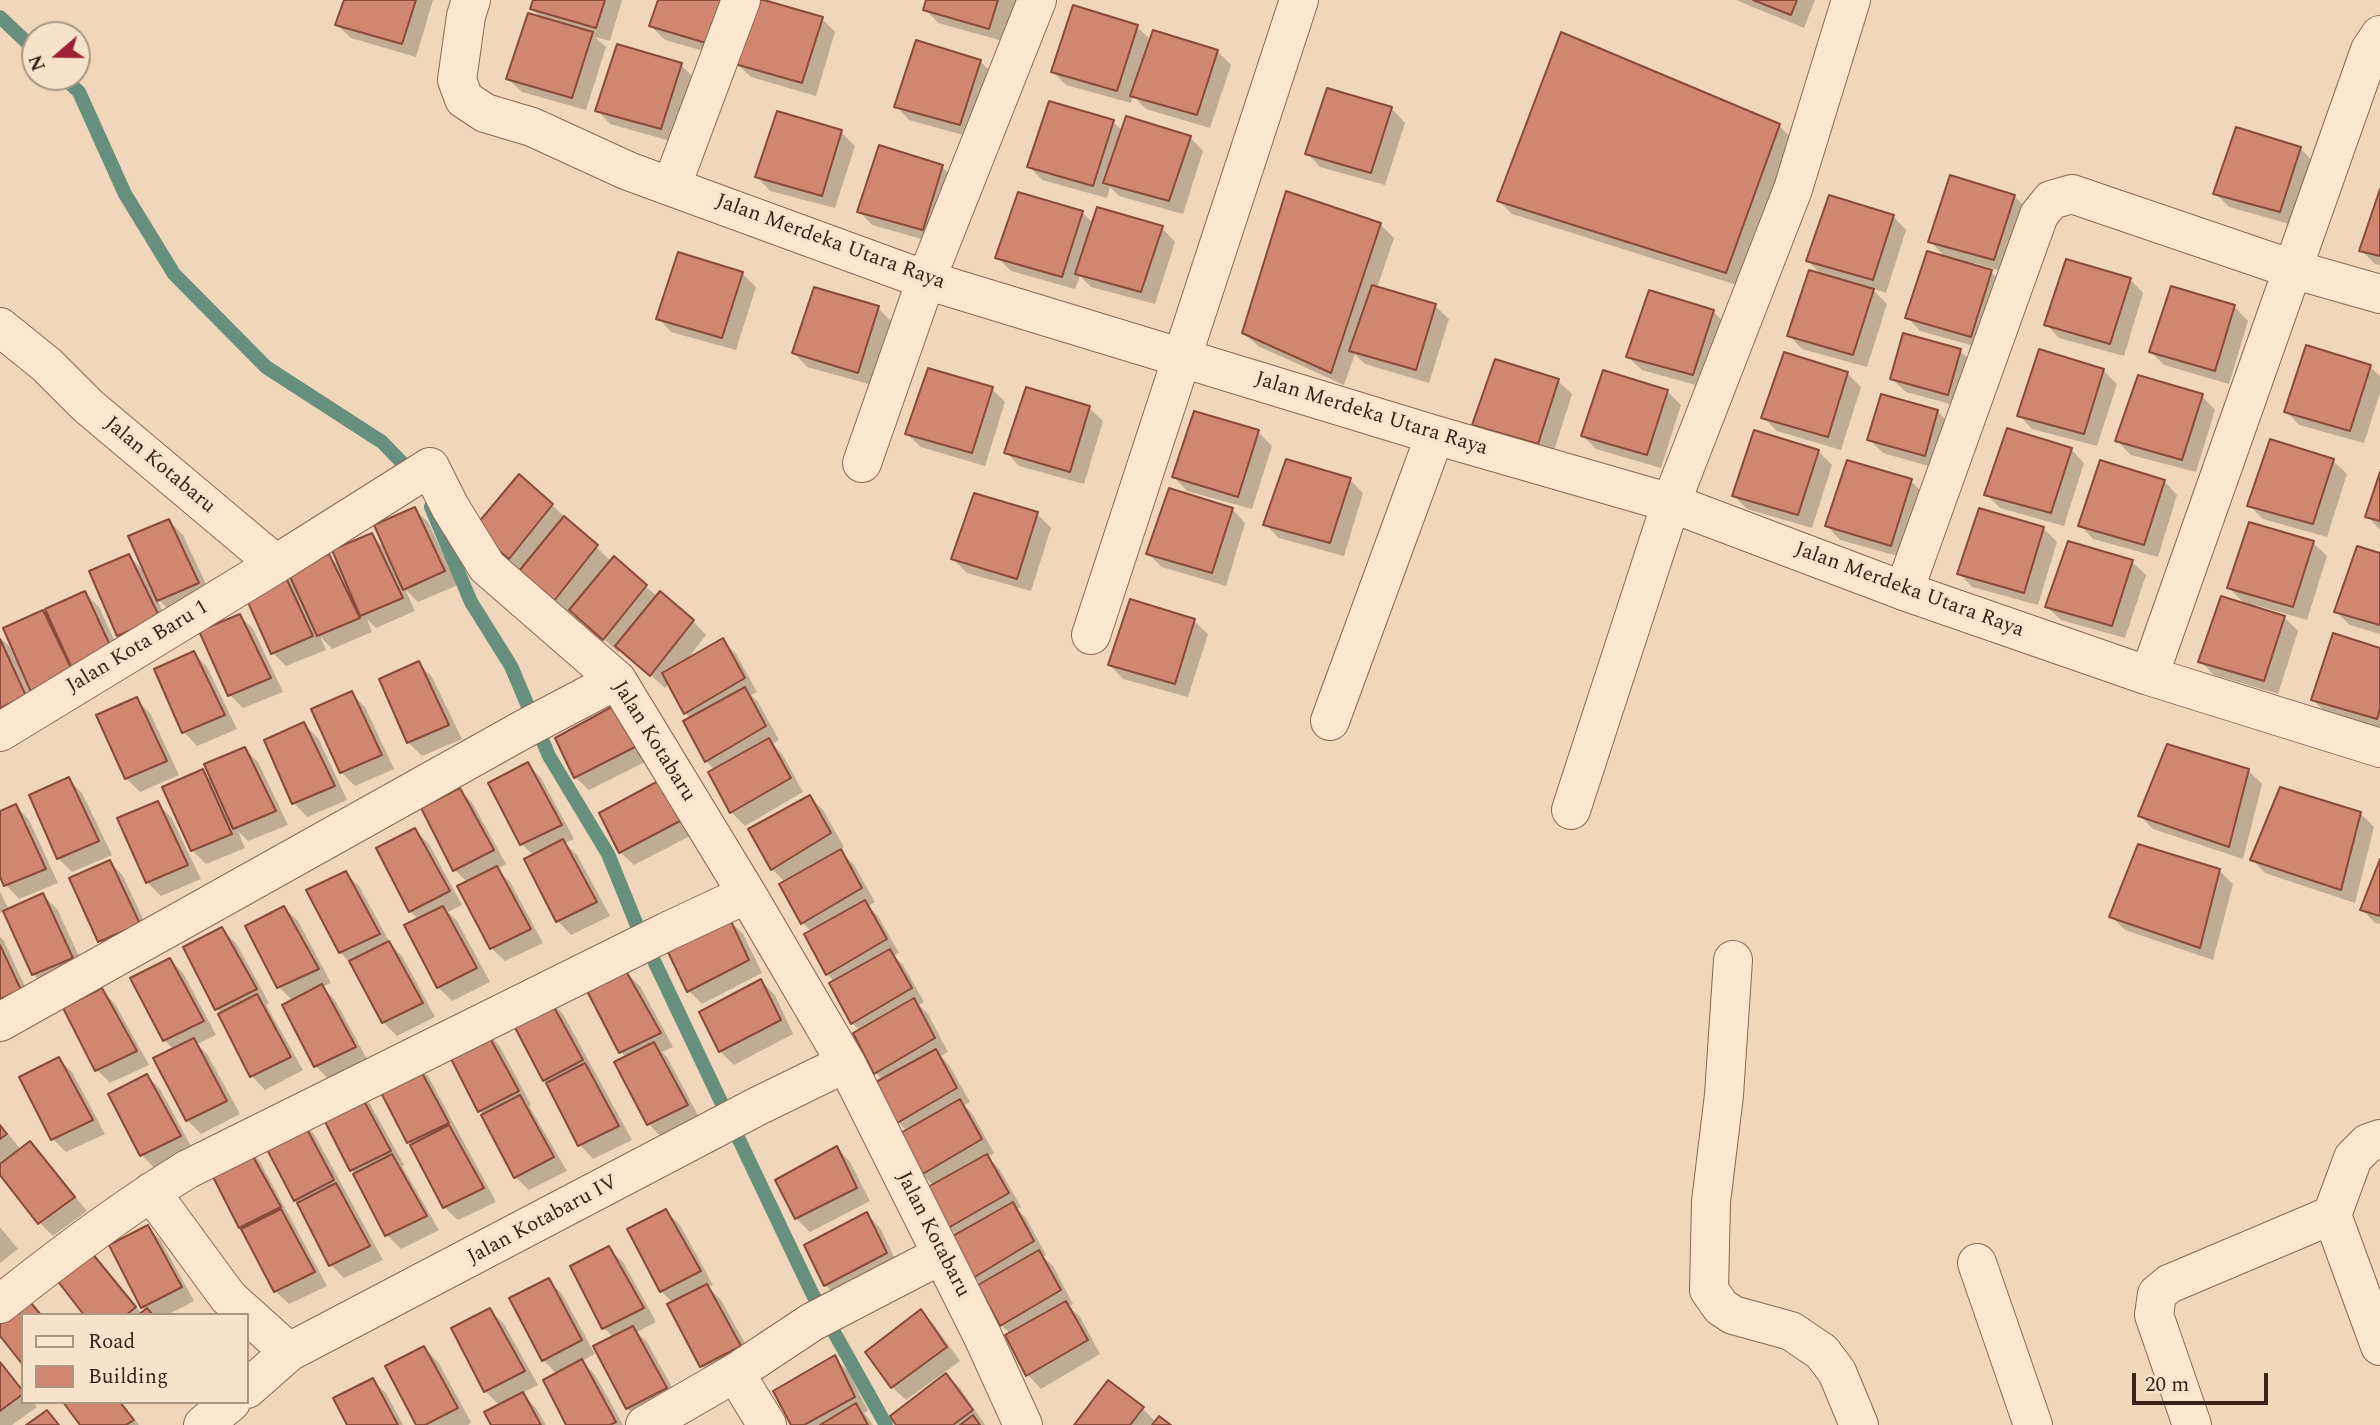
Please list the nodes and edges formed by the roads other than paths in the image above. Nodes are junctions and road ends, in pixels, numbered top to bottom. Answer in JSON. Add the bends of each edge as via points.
{"nodes":[{"id":1,"x":471,"y":0,"type":"edge"},
{"id":2,"x":741,"y":0,"type":"edge"},
{"id":3,"x":1037,"y":0,"type":"edge"},
{"id":4,"x":1299,"y":0,"type":"edge"},
{"id":5,"x":1851,"y":0,"type":"edge"},
{"id":6,"x":2379,"y":32,"type":"edge"},
{"id":7,"x":672,"y":185,"type":"junction"},
{"id":8,"x":2292,"y":269,"type":"junction"},
{"id":9,"x":926,"y":280,"type":"junction"},
{"id":10,"x":2380,"y":294,"type":"edge"},
{"id":11,"x":0,"y":327,"type":"edge"},
{"id":12,"x":1181,"y":357,"type":"junction"},
{"id":13,"x":1436,"y":435,"type":"junction"},
{"id":14,"x":862,"y":463,"type":"dead end"},
{"id":15,"x":1671,"y":503,"type":"junction"},
{"id":16,"x":276,"y":564,"type":"junction"},
{"id":17,"x":1904,"y":590,"type":"junction"},
{"id":18,"x":1091,"y":635,"type":"dead end"},
{"id":19,"x":2149,"y":676,"type":"junction"},
{"id":20,"x":617,"y":680,"type":"junction"},
{"id":21,"x":1330,"y":721,"type":"dead end"},
{"id":22,"x":0,"y":732,"type":"edge"},
{"id":23,"x":2380,"y":748,"type":"edge"},
{"id":24,"x":1571,"y":810,"type":"dead end"},
{"id":25,"x":747,"y":894,"type":"junction"},
{"id":26,"x":1733,"y":960,"type":"dead end"},
{"id":27,"x":0,"y":1023,"type":"edge"},
{"id":28,"x":846,"y":1063,"type":"junction"},
{"id":29,"x":2380,"y":1139,"type":"edge"},
{"id":30,"x":151,"y":1192,"type":"junction"},
{"id":31,"x":2332,"y":1215,"type":"junction"},
{"id":32,"x":941,"y":1255,"type":"junction"},
{"id":33,"x":1977,"y":1263,"type":"dead end"},
{"id":34,"x":0,"y":1304,"type":"edge"},
{"id":35,"x":246,"y":1313,"type":"edge"},
{"id":36,"x":248,"y":1315,"type":"edge"},
{"id":37,"x":2380,"y":1346,"type":"edge"},
{"id":38,"x":289,"y":1352,"type":"junction"},
{"id":39,"x":735,"y":1373,"type":"junction"},
{"id":40,"x":248,"y":1388,"type":"edge"},
{"id":41,"x":229,"y":1404,"type":"edge"},
{"id":42,"x":203,"y":1425,"type":"edge"},
{"id":43,"x":645,"y":1425,"type":"edge"},
{"id":44,"x":767,"y":1425,"type":"edge"},
{"id":45,"x":1023,"y":1425,"type":"edge"},
{"id":46,"x":1859,"y":1425,"type":"edge"},
{"id":47,"x":2034,"y":1425,"type":"edge"},
{"id":48,"x":2192,"y":1425,"type":"edge"}],
"edges":[{"from":1,"to":7,"type":"street","name":"Jalan Merdeka Utara Raya","via":[[457,80],[464,99],[485,113],[532,127],[628,171]]},
{"from":2,"to":7,"type":"street"},
{"from":3,"to":9,"type":"street"},
{"from":4,"to":12,"type":"street"},
{"from":5,"to":15,"type":"street","via":[[1793,189]]},
{"from":6,"to":8,"type":"street"},
{"from":7,"to":9,"type":"street","name":"Jalan Merdeka Utara Raya"},
{"from":8,"to":10,"type":"street"},
{"from":8,"to":17,"type":"street","via":[[2072,194],[2045,205]]},
{"from":8,"to":19,"type":"street"},
{"from":9,"to":12,"type":"street","name":"Jalan Merdeka Utara Raya"},
{"from":9,"to":14,"type":"street"},
{"from":11,"to":16,"type":"street","name":"Jalan Kotabaru"},
{"from":12,"to":13,"type":"street","name":"Jalan Merdeka Utara Raya"},
{"from":12,"to":18,"type":"street"},
{"from":13,"to":15,"type":"street","name":"Jalan Merdeka Utara Raya"},
{"from":13,"to":21,"type":"street"},
{"from":15,"to":17,"type":"street","name":"Jalan Merdeka Utara Raya"},
{"from":15,"to":24,"type":"street"},
{"from":16,"to":20,"type":"street","name":"Jalan Kotabaru","via":[[430,467],[487,567]]},
{"from":16,"to":22,"type":"street","name":"Jalan Kota Baru 1"},
{"from":17,"to":19,"type":"street","name":"Jalan Merdeka Utara Raya"},
{"from":19,"to":23,"type":"street","name":"Jalan Merdeka Utara Raya"},
{"from":20,"to":25,"type":"street","name":"Jalan Kotabaru"},
{"from":20,"to":27,"type":"street"},
{"from":25,"to":28,"type":"street","name":"Jalan Kotabaru"},
{"from":25,"to":30,"type":"street","via":[[188,1169]]},
{"from":26,"to":46,"type":"street","via":[[1709,1290],[1733,1315],[1791,1331],[1811,1342],[1837,1372]]},
{"from":28,"to":32,"type":"street","name":"Jalan Kotabaru"},
{"from":28,"to":38,"type":"street","name":"Jalan Kotabaru IV"},
{"from":29,"to":31,"type":"street","via":[[2368,1143],[2353,1158]]},
{"from":30,"to":34,"type":"street"},
{"from":30,"to":35,"type":"street","via":[[228,1297]]},
{"from":31,"to":37,"type":"street"},
{"from":31,"to":48,"type":"street","via":[[2169,1284],[2157,1294],[2154,1315]]},
{"from":32,"to":39,"type":"street","via":[[828,1314]]},
{"from":32,"to":45,"type":"street","name":"Jalan Kotabaru"},
{"from":33,"to":47,"type":"street"},
{"from":36,"to":38,"type":"street"},
{"from":38,"to":40,"type":"street","name":"Jalan Kotabaru IV"},
{"from":39,"to":43,"type":"street"},
{"from":39,"to":44,"type":"street"},
{"from":41,"to":42,"type":"street"}]}
